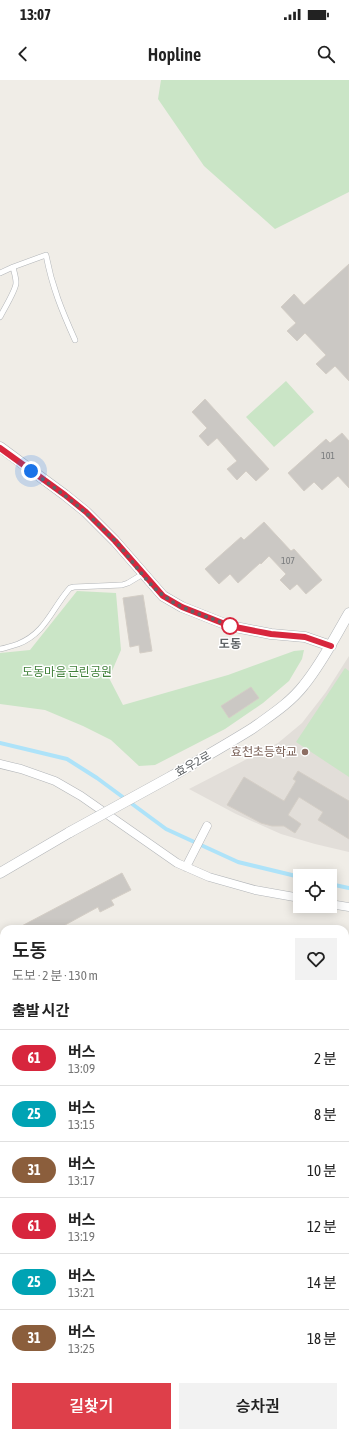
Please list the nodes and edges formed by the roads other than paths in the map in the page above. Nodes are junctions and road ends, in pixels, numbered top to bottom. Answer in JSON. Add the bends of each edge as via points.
{"nodes":[{"id":1,"x":13,"y":267,"type":"junction"},
{"id":2,"x":0,"y":273,"type":"edge"},
{"id":3,"x":0,"y":317,"type":"edge"},
{"id":4,"x":75,"y":340,"type":"dead end"},
{"id":5,"x":0,"y":448,"type":"edge"},
{"id":6,"x":144,"y":574,"type":"junction"},
{"id":7,"x":349,"y":613,"type":"edge"},
{"id":8,"x":331,"y":646,"type":"junction"},
{"id":9,"x":0,"y":649,"type":"edge"},
{"id":10,"x":0,"y":764,"type":"edge"},
{"id":11,"x":206,"y":829,"type":"dead end"},
{"id":12,"x":186,"y":867,"type":"junction"},
{"id":13,"x":0,"y":873,"type":"edge"},
{"id":14,"x":293,"y":897,"type":"edge"},
{"id":15,"x":337,"y":905,"type":"edge"},
{"id":16,"x":349,"y":907,"type":"edge"}],
"edges":[{"from":1,"to":2,"type":"lane"},
{"from":1,"to":3,"type":"lane","via":[[15,289]]},
{"from":1,"to":4,"type":"lane","via":[[46,255],[50,278]]},
{"from":5,"to":6,"type":"street","via":[[86,512]]},
{"from":6,"to":8,"type":"street","via":[[163,596],[182,607],[230,626],[305,637]]},
{"from":6,"to":9,"type":"lane","via":[[122,585],[70,588],[39,632],[21,643]]},
{"from":7,"to":8,"type":"street","name":"효우2로"},
{"from":8,"to":13,"type":"street","name":"효우2로","bridge":true,"via":[[304,686],[269,717],[224,746]]},
{"from":10,"to":12,"type":"street","via":[[55,781]]},
{"from":11,"to":12,"type":"street"},
{"from":12,"to":14,"type":"street","via":[[209,877],[255,890]]},
{"from":15,"to":16,"type":"street"}]}
